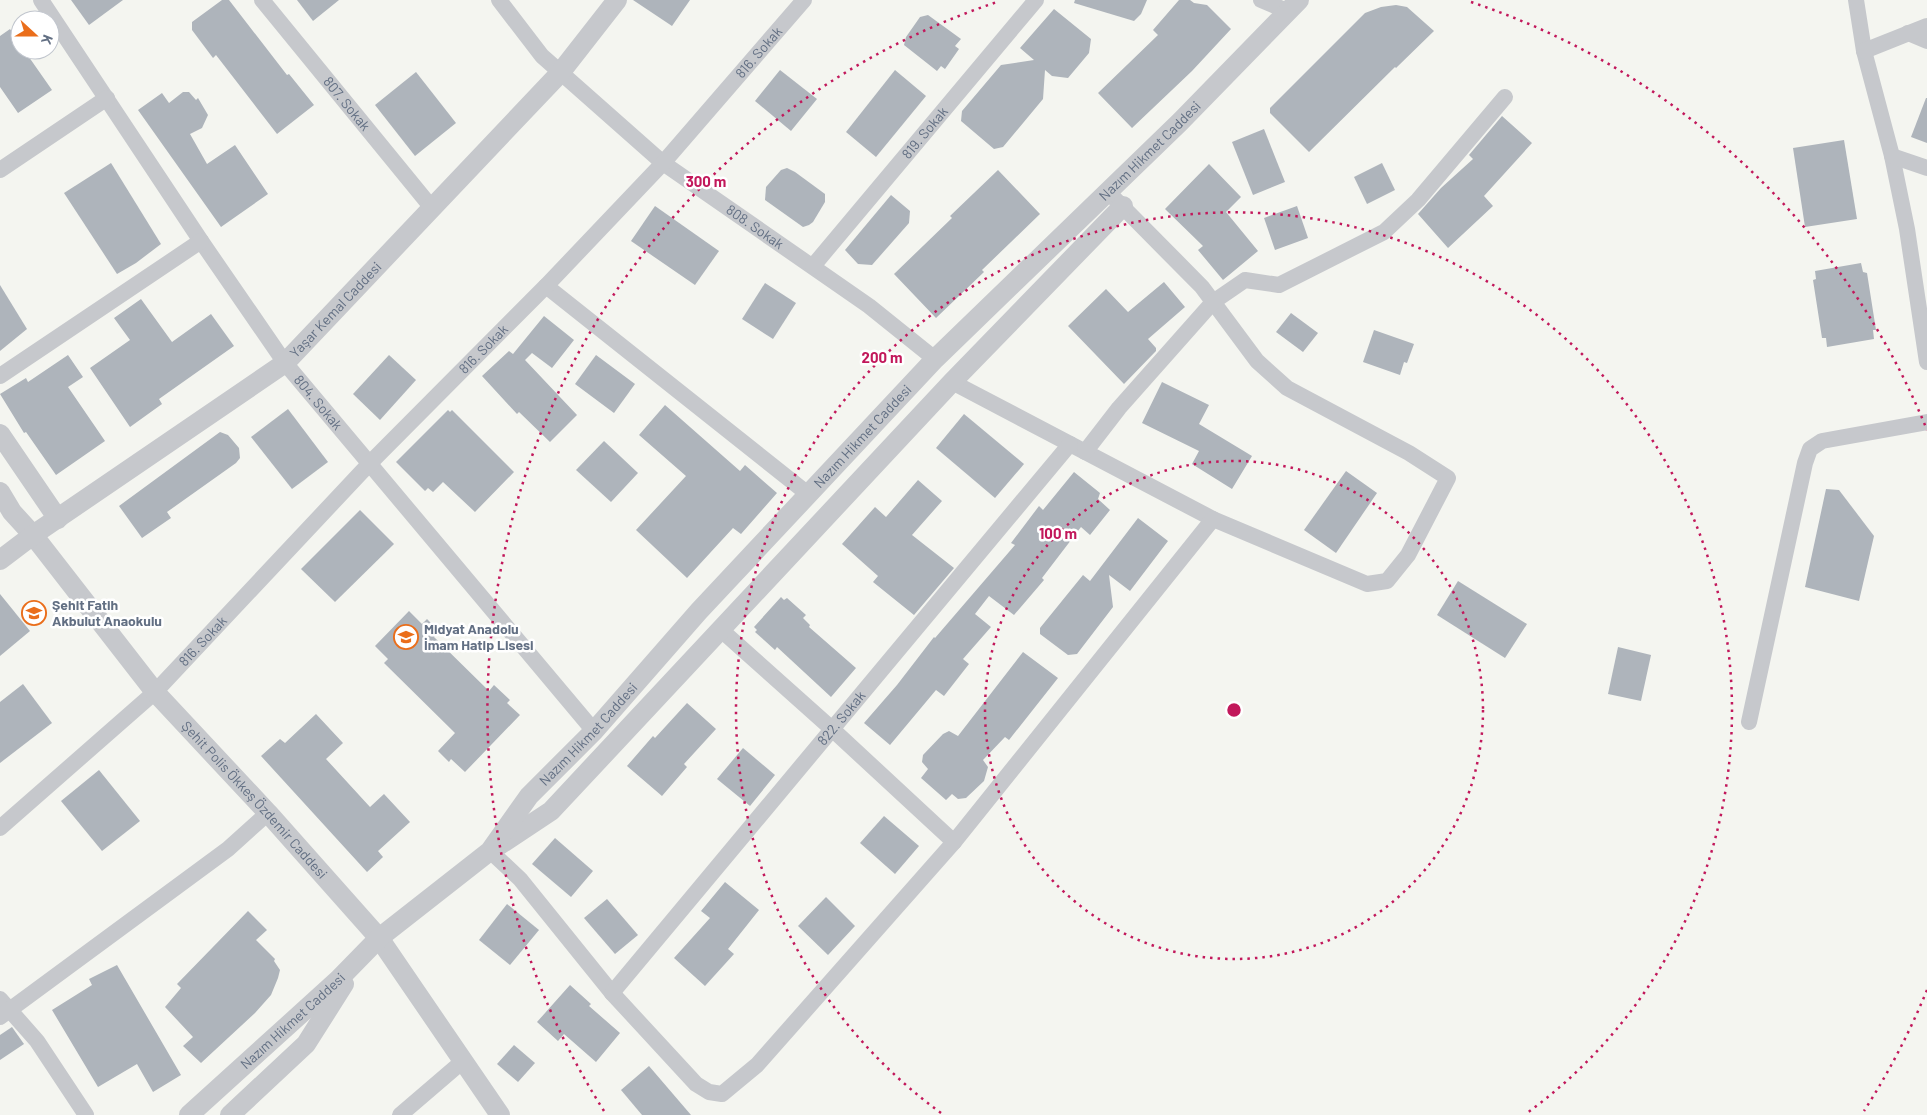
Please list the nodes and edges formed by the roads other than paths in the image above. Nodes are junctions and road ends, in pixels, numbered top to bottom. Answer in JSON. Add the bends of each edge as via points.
{"nodes":[{"id":1,"x":42,"y":0,"type":"edge"},
{"id":2,"x":262,"y":0,"type":"edge"},
{"id":3,"x":499,"y":0,"type":"edge"},
{"id":4,"x":617,"y":0,"type":"edge"},
{"id":5,"x":804,"y":0,"type":"edge"},
{"id":6,"x":1036,"y":0,"type":"edge"},
{"id":7,"x":1260,"y":0,"type":"edge"},
{"id":8,"x":1856,"y":0,"type":"edge"},
{"id":9,"x":1293,"y":6,"type":"edge"},
{"id":10,"x":1927,"y":26,"type":"edge"},
{"id":11,"x":1908,"y":33,"type":"junction"},
{"id":12,"x":1927,"y":41,"type":"edge"},
{"id":13,"x":1864,"y":51,"type":"junction"},
{"id":14,"x":560,"y":73,"type":"junction"},
{"id":15,"x":1505,"y":97,"type":"dead end"},
{"id":16,"x":107,"y":98,"type":"junction"},
{"id":17,"x":1892,"y":156,"type":"junction"},
{"id":18,"x":663,"y":164,"type":"junction"},
{"id":19,"x":1927,"y":168,"type":"edge"},
{"id":20,"x":0,"y":170,"type":"edge"},
{"id":21,"x":1107,"y":191,"type":"junction"},
{"id":22,"x":1123,"y":206,"type":"junction"},
{"id":23,"x":432,"y":208,"type":"junction"},
{"id":24,"x":201,"y":241,"type":"junction"},
{"id":25,"x":813,"y":266,"type":"junction"},
{"id":26,"x":546,"y":286,"type":"junction"},
{"id":27,"x":1213,"y":302,"type":"junction"},
{"id":28,"x":936,"y":360,"type":"junction"},
{"id":29,"x":1927,"y":362,"type":"edge"},
{"id":30,"x":285,"y":363,"type":"junction"},
{"id":31,"x":0,"y":376,"type":"edge"},
{"id":32,"x":952,"y":382,"type":"junction"},
{"id":33,"x":1927,"y":422,"type":"edge"},
{"id":34,"x":0,"y":434,"type":"edge"},
{"id":35,"x":1070,"y":444,"type":"junction"},
{"id":36,"x":1085,"y":452,"type":"junction"},
{"id":37,"x":370,"y":463,"type":"junction"},
{"id":38,"x":0,"y":492,"type":"edge"},
{"id":39,"x":808,"y":494,"type":"junction"},
{"id":40,"x":58,"y":519,"type":"junction"},
{"id":41,"x":1213,"y":519,"type":"junction"},
{"id":42,"x":33,"y":535,"type":"junction"},
{"id":43,"x":0,"y":560,"type":"edge"},
{"id":44,"x":720,"y":629,"type":"junction"},
{"id":45,"x":155,"y":692,"type":"junction"},
{"id":46,"x":1749,"y":722,"type":"dead end"},
{"id":47,"x":832,"y":729,"type":"junction"},
{"id":48,"x":594,"y":730,"type":"junction"},
{"id":49,"x":268,"y":814,"type":"junction"},
{"id":50,"x":0,"y":828,"type":"edge"},
{"id":51,"x":954,"y":842,"type":"junction"},
{"id":52,"x":490,"y":851,"type":"junction"},
{"id":53,"x":379,"y":938,"type":"junction"},
{"id":54,"x":363,"y":954,"type":"junction"},
{"id":55,"x":612,"y":993,"type":"junction"},
{"id":56,"x":3,"y":1009,"type":"edge"},
{"id":57,"x":463,"y":1061,"type":"junction"},
{"id":58,"x":86,"y":1115,"type":"edge"},
{"id":59,"x":189,"y":1115,"type":"edge"},
{"id":60,"x":230,"y":1115,"type":"edge"},
{"id":61,"x":400,"y":1115,"type":"edge"},
{"id":62,"x":500,"y":1115,"type":"edge"}],
"edges":[{"from":1,"to":16,"type":"street","name":"804. Sokak"},
{"from":2,"to":23,"type":"street","name":"807. Sokak"},
{"from":3,"to":14,"type":"street","name":"808. Sokak","via":[[542,56]]},
{"from":4,"to":14,"type":"street","name":"Yaşar Kemal Caddesi"},
{"from":5,"to":18,"type":"street","name":"816. Sokak"},
{"from":6,"to":25,"type":"street","name":"819. Sokak"},
{"from":7,"to":9,"type":"street"},
{"from":8,"to":13,"type":"street"},
{"from":9,"to":21,"type":"street","name":"Nazım Hikmet Caddesi","via":[[1180,122]]},
{"from":10,"to":11,"type":"street"},
{"from":11,"to":12,"type":"street"},
{"from":11,"to":13,"type":"street"},
{"from":13,"to":17,"type":"street"},
{"from":14,"to":18,"type":"street","name":"808. Sokak"},
{"from":14,"to":23,"type":"street","name":"Yaşar Kemal Caddesi"},
{"from":15,"to":27,"type":"street","via":[[1418,200],[1384,232],[1279,285],[1245,280]]},
{"from":16,"to":20,"type":"street"},
{"from":16,"to":24,"type":"street","name":"804. Sokak"},
{"from":17,"to":19,"type":"street"},
{"from":17,"to":29,"type":"street","via":[[1907,229]]},
{"from":18,"to":25,"type":"street","name":"808. Sokak"},
{"from":18,"to":26,"type":"street","name":"816. Sokak"},
{"from":21,"to":22,"type":"street"},
{"from":21,"to":28,"type":"street","name":"Nazım Hikmet Caddesi"},
{"from":22,"to":27,"type":"street"},
{"from":22,"to":32,"type":"street","name":"Nazım Hikmet Caddesi"},
{"from":23,"to":30,"type":"street","name":"Yaşar Kemal Caddesi"},
{"from":24,"to":30,"type":"street","name":"804. Sokak"},
{"from":24,"to":31,"type":"street"},
{"from":25,"to":28,"type":"street","name":"808. Sokak"},
{"from":26,"to":37,"type":"street","name":"816. Sokak"},
{"from":26,"to":39,"type":"street"},
{"from":27,"to":36,"type":"street","via":[[1119,408]]},
{"from":27,"to":41,"type":"street","via":[[1257,361],[1287,388],[1409,453],[1448,478],[1408,555],[1387,581],[1367,584]]},
{"from":28,"to":39,"type":"street","name":"Nazım Hikmet Caddesi"},
{"from":30,"to":37,"type":"street","name":"804. Sokak"},
{"from":30,"to":40,"type":"street","name":"Yaşar Kemal Caddesi"},
{"from":32,"to":35,"type":"street"},
{"from":32,"to":44,"type":"street","name":"Nazım Hikmet Caddesi"},
{"from":33,"to":46,"type":"street","via":[[1822,442],[1810,449]]},
{"from":34,"to":40,"type":"street"},
{"from":35,"to":36,"type":"street"},
{"from":35,"to":47,"type":"street","name":"822. Sokak"},
{"from":36,"to":41,"type":"street"},
{"from":37,"to":45,"type":"street","name":"816. Sokak"},
{"from":37,"to":48,"type":"street","name":"804. Sokak"},
{"from":38,"to":42,"type":"street","name":"Şehit Polis Ökkeş Özdemir Caddesi","via":[[12,512]]},
{"from":39,"to":48,"type":"street","name":"Nazım Hikmet Caddesi"},
{"from":40,"to":42,"type":"street","name":"Yaşar Kemal Caddesi"},
{"from":41,"to":51,"type":"street"},
{"from":42,"to":43,"type":"street","name":"Yaşar Kemal Caddesi"},
{"from":42,"to":45,"type":"street","name":"Şehit Polis Ökkeş Özdemir Caddesi"},
{"from":44,"to":47,"type":"street"},
{"from":44,"to":52,"type":"street","name":"Nazım Hikmet Caddesi","via":[[552,811]]},
{"from":45,"to":49,"type":"street","name":"Şehit Polis Ökkeş Özdemir Caddesi"},
{"from":45,"to":50,"type":"street","name":"816. Sokak"},
{"from":47,"to":51,"type":"street"},
{"from":47,"to":55,"type":"street","name":"822. Sokak"},
{"from":48,"to":52,"type":"street","name":"Nazım Hikmet Caddesi","via":[[528,796]]},
{"from":49,"to":53,"type":"street","name":"Şehit Polis Ökkeş Özdemir Caddesi"},
{"from":49,"to":56,"type":"street","via":[[228,850]]},
{"from":51,"to":55,"type":"street","via":[[757,1065],[722,1094],[709,1092],[696,1084]]},
{"from":52,"to":53,"type":"street","name":"Nazım Hikmet Caddesi"},
{"from":52,"to":55,"type":"street","via":[[520,879]]},
{"from":53,"to":54,"type":"street","name":"Nazım Hikmet Caddesi"},
{"from":53,"to":57,"type":"street","name":"Şehit Polis Ökkeş Özdemir Caddesi"},
{"from":54,"to":59,"type":"street","name":"Nazım Hikmet Caddesi"},
{"from":54,"to":60,"type":"street","via":[[306,1044]]},
{"from":56,"to":58,"type":"street","via":[[37,1041]]},
{"from":57,"to":61,"type":"street"},
{"from":57,"to":62,"type":"street","name":"Şehit Polis Ökkeş Özdemir Caddesi"}]}
